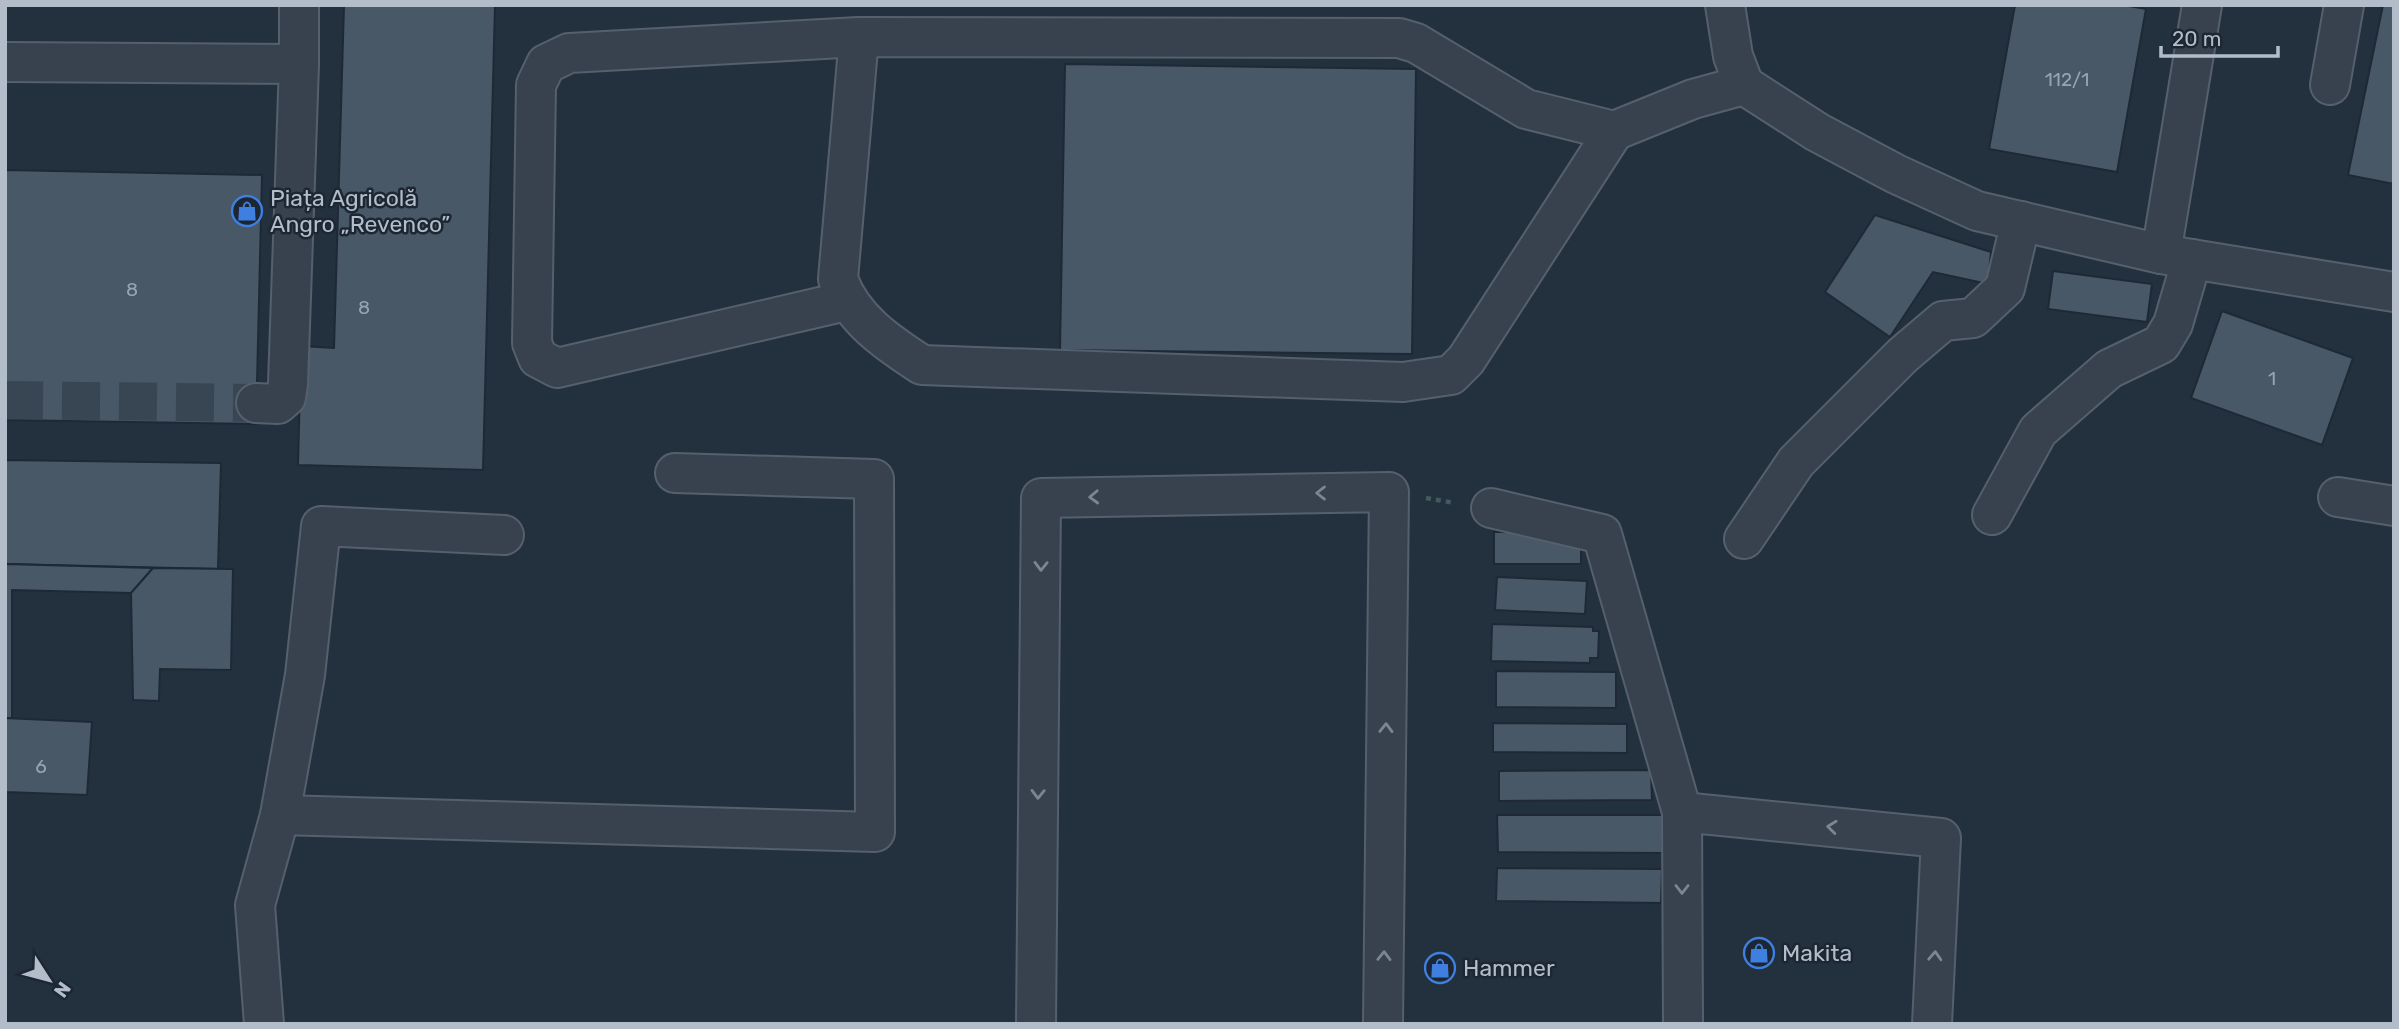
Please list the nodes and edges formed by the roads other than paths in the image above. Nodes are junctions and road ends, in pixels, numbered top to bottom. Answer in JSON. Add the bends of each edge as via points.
{"nodes":[{"id":1,"x":299,"y":5,"type":"edge"},
{"id":2,"x":1726,"y":5,"type":"edge"},
{"id":3,"x":2202,"y":5,"type":"edge"},
{"id":4,"x":2344,"y":5,"type":"edge"},
{"id":5,"x":859,"y":37,"type":"junction"},
{"id":6,"x":5,"y":62,"type":"edge"},
{"id":7,"x":299,"y":65,"type":"junction"},
{"id":8,"x":1744,"y":85,"type":"junction"},
{"id":9,"x":2330,"y":85,"type":"dead end"},
{"id":10,"x":1614,"y":131,"type":"junction"},
{"id":11,"x":2021,"y":221,"type":"junction"},
{"id":12,"x":2176,"y":257,"type":"junction"},
{"id":13,"x":2394,"y":292,"type":"edge"},
{"id":14,"x":846,"y":301,"type":"junction"},
{"id":15,"x":256,"y":403,"type":"tunnel mouth"},
{"id":16,"x":675,"y":473,"type":"dead end"},
{"id":17,"x":2338,"y":497,"type":"dead end"},
{"id":18,"x":2394,"y":506,"type":"edge"},
{"id":19,"x":1491,"y":508,"type":"road end"},
{"id":20,"x":1992,"y":515,"type":"dead end"},
{"id":21,"x":504,"y":535,"type":"dead end"},
{"id":22,"x":1744,"y":538,"type":"dead end"},
{"id":23,"x":1682,"y":813,"type":"junction"},
{"id":24,"x":280,"y":815,"type":"junction"},
{"id":25,"x":264,"y":1024,"type":"edge"},
{"id":26,"x":1036,"y":1024,"type":"edge"},
{"id":27,"x":1383,"y":1024,"type":"edge"},
{"id":28,"x":1683,"y":1024,"type":"edge"},
{"id":29,"x":1932,"y":1024,"type":"edge"}],
"edges":[{"from":1,"to":7,"type":"lane"},
{"from":2,"to":8,"type":"lane","via":[[1733,56]]},
{"from":3,"to":12,"type":"lane"},
{"from":4,"to":9,"type":"lane"},
{"from":5,"to":10,"type":"lane","via":[[1399,38],[1416,43],[1526,110]]},
{"from":5,"to":14,"type":"lane","via":[[838,279]]},
{"from":5,"to":14,"type":"lane","via":[[569,53],[547,64],[536,85],[532,343],[538,358],[557,368]]},
{"from":6,"to":7,"type":"lane"},
{"from":7,"to":15,"type":"lane","via":[[288,384],[286,397],[278,404]]},
{"from":8,"to":10,"type":"lane","via":[[1693,99]]},
{"from":8,"to":11,"type":"lane","via":[[1817,132],[1896,174],[1978,211]]},
{"from":10,"to":14,"type":"lane","via":[[1466,360],[1451,374],[1434,379],[1403,382],[922,365],[888,343]]},
{"from":11,"to":12,"type":"lane"},
{"from":11,"to":22,"type":"lane","via":[[2005,288],[1973,318],[1943,321],[1903,355],[1797,462]]},
{"from":12,"to":13,"type":"lane"},
{"from":12,"to":20,"type":"lane","via":[[2173,324],[2161,344],[2109,369],[2038,430]]},
{"from":16,"to":24,"type":"lane","via":[[874,479],[874,832]]},
{"from":17,"to":18,"type":"lane"},
{"from":19,"to":23,"type":"lane","via":[[1602,534]]},
{"from":21,"to":24,"type":"lane","via":[[321,526],[305,675]]},
{"from":23,"to":28,"type":"lane","one_way":true},
{"from":29,"to":23,"type":"lane","one_way":true,"via":[[1941,838]]},
{"from":24,"to":25,"type":"lane","via":[[255,905]]},
{"from":27,"to":26,"type":"lane","one_way":true,"via":[[1389,492],[1041,498]]}]}
